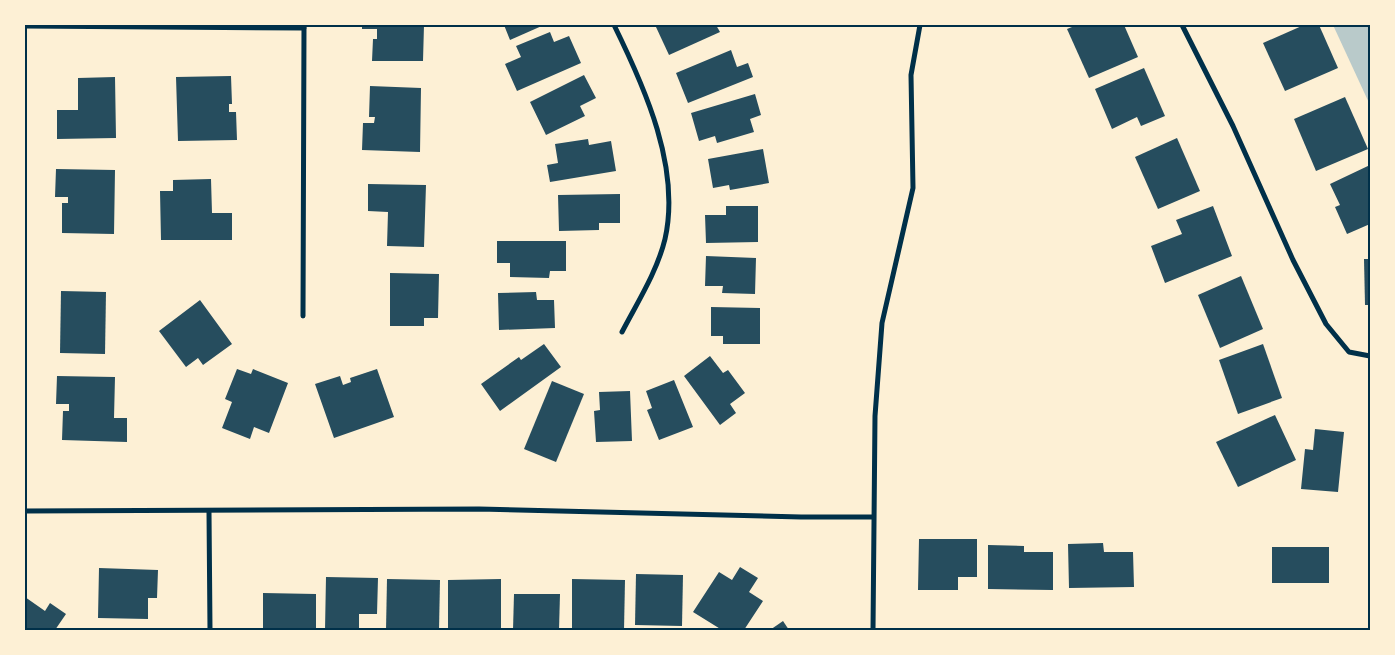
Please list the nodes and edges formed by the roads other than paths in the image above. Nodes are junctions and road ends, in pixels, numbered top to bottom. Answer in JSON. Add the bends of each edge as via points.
{"nodes":[{"id":1,"x":614,"y":25,"type":"edge"},
{"id":2,"x":920,"y":25,"type":"edge"},
{"id":3,"x":1182,"y":25,"type":"edge"},
{"id":4,"x":25,"y":26,"type":"edge"},
{"id":5,"x":304,"y":26,"type":"edge"},
{"id":6,"x":303,"y":316,"type":"dead end"},
{"id":7,"x":622,"y":332,"type":"dead end"},
{"id":8,"x":1370,"y":356,"type":"edge"},
{"id":9,"x":25,"y":511,"type":"edge"},
{"id":10,"x":209,"y":512,"type":"junction"},
{"id":11,"x":873,"y":517,"type":"junction"},
{"id":12,"x":210,"y":630,"type":"edge"},
{"id":13,"x":873,"y":630,"type":"edge"}],
"edges":[{"from":1,"to":7,"type":"street","via":[[643,83],[658,130],[666,174],[668,217],[659,258]]},
{"from":2,"to":11,"type":"street","via":[[912,75],[913,188],[882,323],[875,416]]},
{"from":3,"to":8,"type":"street","via":[[1326,324],[1349,352]]},
{"from":4,"to":5,"type":"street"},
{"from":5,"to":6,"type":"street"},
{"from":9,"to":10,"type":"street"},
{"from":10,"to":11,"type":"street","via":[[478,508]]},
{"from":10,"to":12,"type":"street"},
{"from":11,"to":13,"type":"street"}]}
